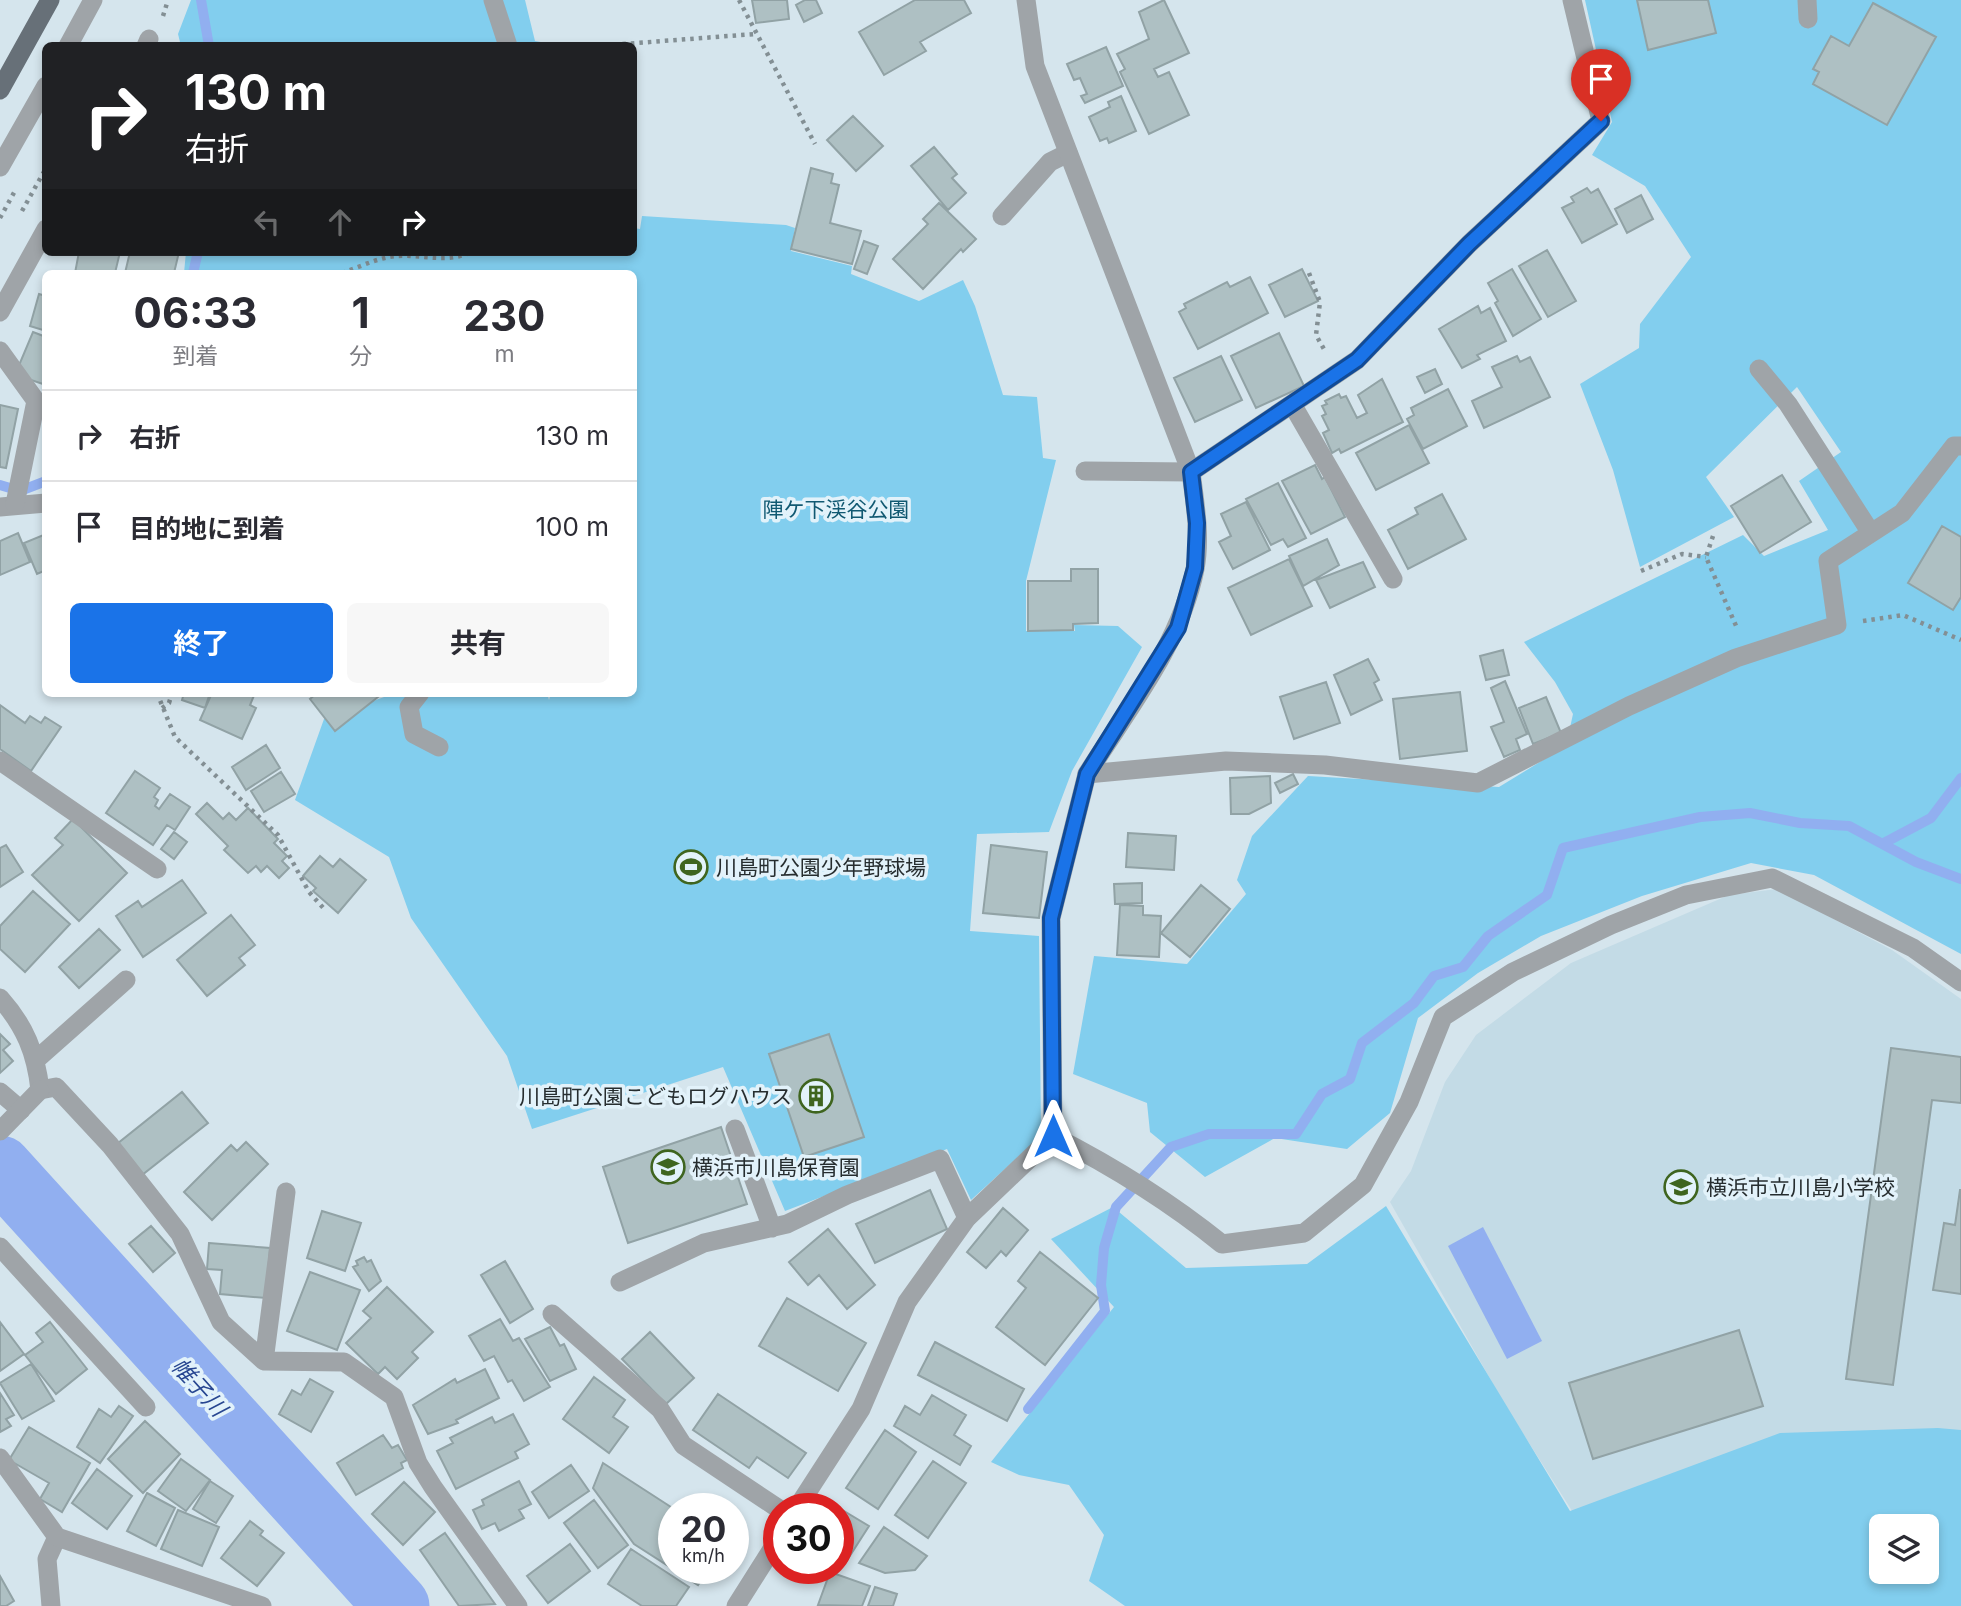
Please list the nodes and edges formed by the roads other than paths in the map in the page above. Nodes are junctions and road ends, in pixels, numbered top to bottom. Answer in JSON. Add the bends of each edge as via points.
{"nodes":[{"id":1,"x":50,"y":0,"type":"edge"},
{"id":2,"x":93,"y":0,"type":"edge"},
{"id":3,"x":493,"y":0,"type":"edge"},
{"id":4,"x":1026,"y":0,"type":"edge"},
{"id":5,"x":1572,"y":0,"type":"edge"},
{"id":6,"x":70,"y":42,"type":"edge"},
{"id":7,"x":507,"y":42,"type":"edge"},
{"id":8,"x":0,"y":90,"type":"edge"},
{"id":9,"x":42,"y":93,"type":"edge"},
{"id":10,"x":1068,"y":153,"type":"junction"},
{"id":11,"x":0,"y":167,"type":"edge"},
{"id":12,"x":1002,"y":216,"type":"dead end"},
{"id":13,"x":42,"y":236,"type":"edge"},
{"id":14,"x":0,"y":313,"type":"edge"},
{"id":15,"x":0,"y":351,"type":"edge"},
{"id":16,"x":1759,"y":369,"type":"dead end"},
{"id":17,"x":1292,"y":404,"type":"junction"},
{"id":18,"x":1961,"y":446,"type":"edge"},
{"id":19,"x":1085,"y":471,"type":"dead end"},
{"id":20,"x":1191,"y":472,"type":"junction"},
{"id":21,"x":13,"y":497,"type":"edge"},
{"id":22,"x":42,"y":502,"type":"edge"},
{"id":23,"x":1871,"y":533,"type":"junction"},
{"id":24,"x":1393,"y":579,"type":"dead end"},
{"id":25,"x":417,"y":697,"type":"edge"},
{"id":26,"x":439,"y":747,"type":"dead end"},
{"id":27,"x":0,"y":761,"type":"edge"},
{"id":28,"x":1087,"y":774,"type":"junction"},
{"id":29,"x":157,"y":869,"type":"dead end"},
{"id":30,"x":126,"y":980,"type":"dead end"},
{"id":31,"x":1961,"y":982,"type":"edge"},
{"id":32,"x":0,"y":998,"type":"edge"},
{"id":33,"x":37,"y":1059,"type":"junction"},
{"id":34,"x":40,"y":1090,"type":"junction"},
{"id":35,"x":0,"y":1092,"type":"edge"},
{"id":36,"x":17,"y":1113,"type":"junction"},
{"id":37,"x":735,"y":1129,"type":"dead end"},
{"id":38,"x":0,"y":1132,"type":"edge"},
{"id":39,"x":1053,"y":1136,"type":"junction"},
{"id":40,"x":286,"y":1192,"type":"dead end"},
{"id":41,"x":967,"y":1219,"type":"junction"},
{"id":42,"x":772,"y":1228,"type":"junction"},
{"id":43,"x":0,"y":1247,"type":"edge"},
{"id":44,"x":620,"y":1282,"type":"dead end"},
{"id":45,"x":552,"y":1314,"type":"dead end"},
{"id":46,"x":264,"y":1361,"type":"junction"},
{"id":47,"x":146,"y":1407,"type":"dead end"},
{"id":48,"x":0,"y":1458,"type":"edge"},
{"id":49,"x":807,"y":1493,"type":"edge"},
{"id":50,"x":763,"y":1498,"type":"edge"},
{"id":51,"x":57,"y":1536,"type":"junction"},
{"id":52,"x":763,"y":1563,"type":"edge"},
{"id":53,"x":51,"y":1606,"type":"edge"},
{"id":54,"x":262,"y":1606,"type":"edge"},
{"id":55,"x":518,"y":1606,"type":"edge"},
{"id":56,"x":736,"y":1606,"type":"edge"}],
"edges":[{"from":1,"to":8,"type":"main road"},
{"from":2,"to":6,"type":"street"},
{"from":3,"to":7,"type":"street"},
{"from":4,"to":10,"type":"street","via":[[1035,66]]},
{"from":5,"to":17,"type":"street","via":[[1601,121],[1469,244],[1357,360]]},
{"from":9,"to":11,"type":"street"},
{"from":10,"to":12,"type":"street","via":[[1050,162]]},
{"from":10,"to":20,"type":"street"},
{"from":13,"to":14,"type":"street"},
{"from":15,"to":21,"type":"street","via":[[36,401]]},
{"from":16,"to":23,"type":"street","via":[[1788,404]]},
{"from":17,"to":20,"type":"street"},
{"from":17,"to":24,"type":"street"},
{"from":18,"to":23,"type":"street","via":[[1954,446],[1902,513]]},
{"from":19,"to":20,"type":"street"},
{"from":20,"to":28,"type":"street","via":[[1197,523],[1195,568],[1178,628]]},
{"from":21,"to":22,"type":"street"},
{"from":23,"to":28,"type":"street","via":[[1828,561],[1837,625],[1736,658],[1478,783],[1325,765],[1226,761]]},
{"from":25,"to":26,"type":"street","via":[[409,707],[414,734]]},
{"from":27,"to":29,"type":"street"},
{"from":28,"to":39,"type":"street","via":[[1051,918]]},
{"from":30,"to":33,"type":"street"},
{"from":31,"to":39,"type":"street","via":[[1913,948],[1772,878],[1686,895],[1513,972],[1443,1017],[1409,1102],[1363,1185],[1304,1233],[1222,1244],[1188,1217]]},
{"from":32,"to":33,"type":"street","via":[[24,1027]]},
{"from":33,"to":34,"type":"street"},
{"from":34,"to":36,"type":"street"},
{"from":34,"to":46,"type":"street","via":[[56,1087],[110,1145],[180,1234],[221,1322]]},
{"from":35,"to":36,"type":"street"},
{"from":36,"to":38,"type":"street"},
{"from":37,"to":42,"type":"street"},
{"from":39,"to":41,"type":"street"},
{"from":40,"to":46,"type":"street"},
{"from":41,"to":42,"type":"street","via":[[940,1159]]},
{"from":41,"to":49,"type":"street","via":[[907,1302],[861,1409]]},
{"from":42,"to":44,"type":"street","via":[[704,1243]]},
{"from":43,"to":47,"type":"street"},
{"from":45,"to":50,"type":"street","via":[[660,1409],[683,1445]]},
{"from":46,"to":55,"type":"street","via":[[344,1362],[394,1397],[418,1463]]},
{"from":48,"to":51,"type":"street"},
{"from":51,"to":53,"type":"street","via":[[47,1559]]},
{"from":51,"to":54,"type":"street"},
{"from":52,"to":56,"type":"street"}]}
